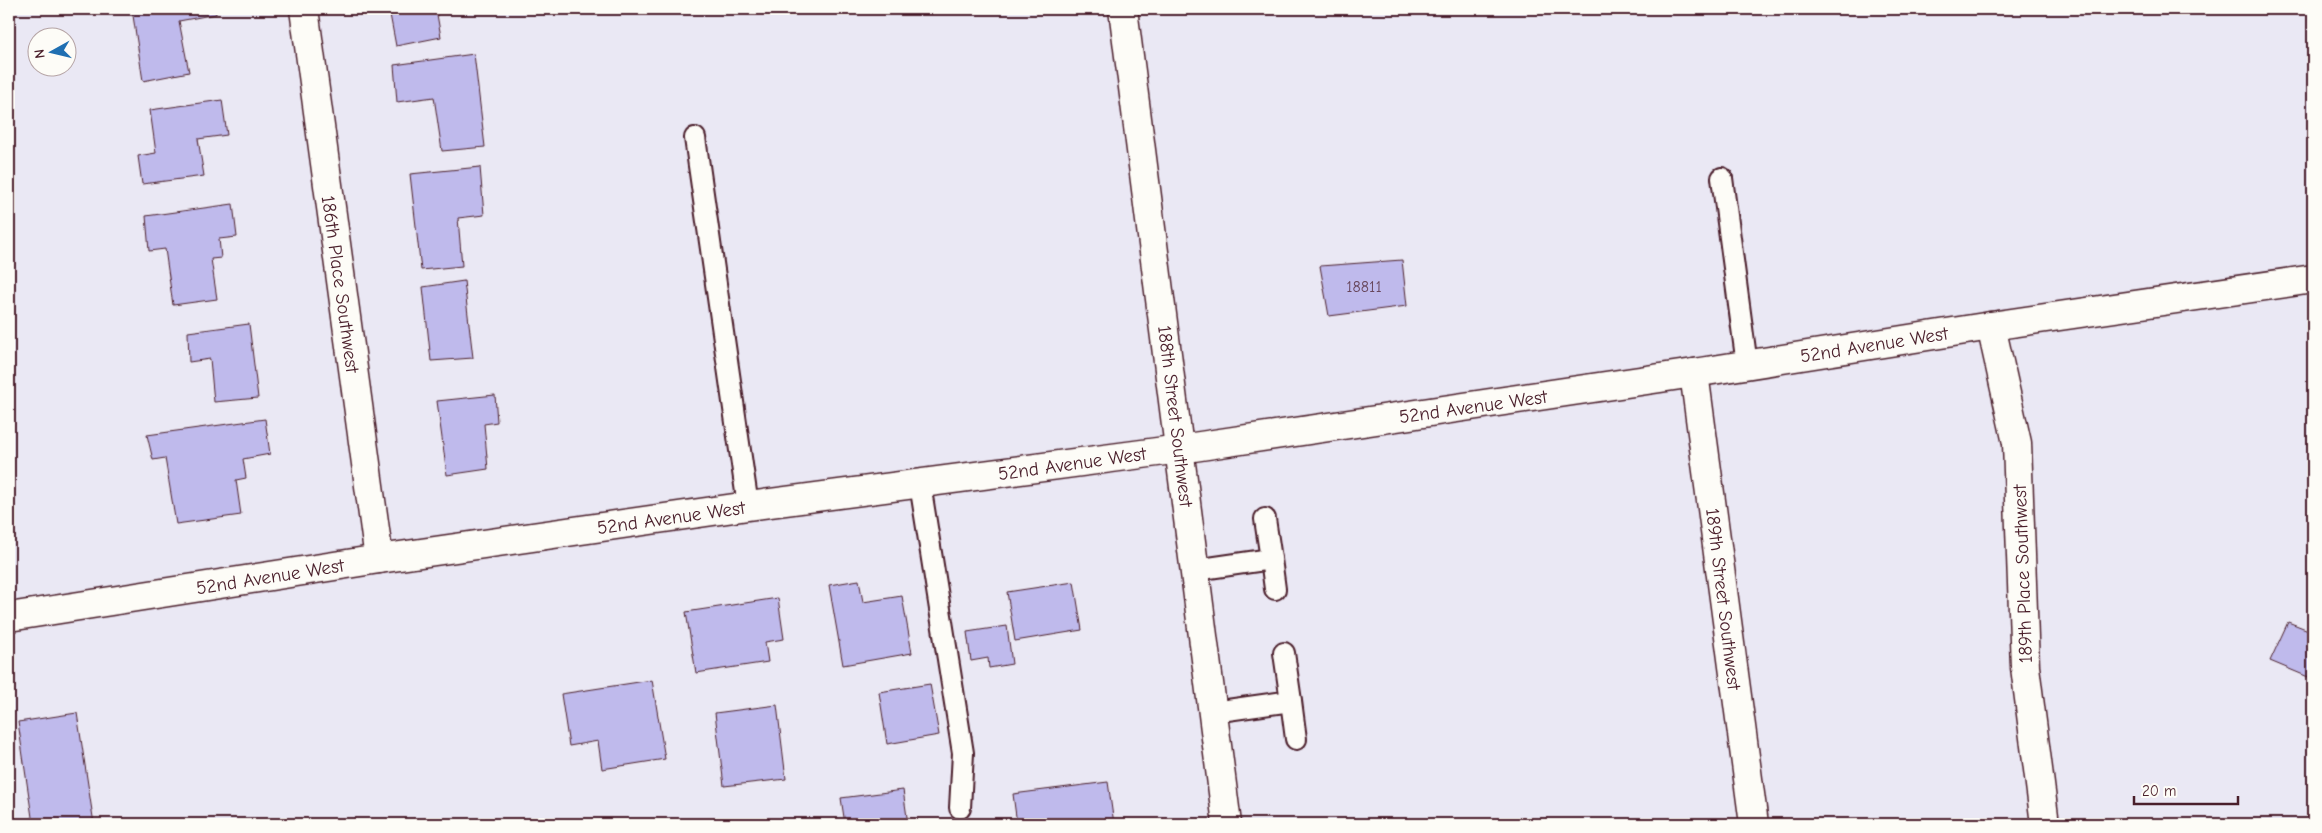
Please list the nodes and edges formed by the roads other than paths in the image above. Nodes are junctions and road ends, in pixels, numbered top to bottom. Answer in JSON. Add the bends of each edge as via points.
{"nodes":[{"id":1,"x":304,"y":9,"type":"edge"},
{"id":2,"x":1123,"y":9,"type":"edge"},
{"id":3,"x":695,"y":138,"type":"dead end"},
{"id":4,"x":1722,"y":178,"type":"dead end"},
{"id":5,"x":2313,"y":279,"type":"edge"},
{"id":6,"x":1991,"y":326,"type":"junction"},
{"id":7,"x":1747,"y":365,"type":"junction"},
{"id":8,"x":1694,"y":373,"type":"junction"},
{"id":9,"x":1180,"y":449,"type":"junction"},
{"id":10,"x":920,"y":484,"type":"junction"},
{"id":11,"x":748,"y":506,"type":"junction"},
{"id":12,"x":1265,"y":519,"type":"dead end"},
{"id":13,"x":379,"y":559,"type":"junction"},
{"id":14,"x":1270,"y":559,"type":"junction"},
{"id":15,"x":1195,"y":570,"type":"junction"},
{"id":16,"x":1275,"y":589,"type":"dead end"},
{"id":17,"x":9,"y":617,"type":"edge"},
{"id":18,"x":1284,"y":653,"type":"dead end"},
{"id":19,"x":1291,"y":701,"type":"junction"},
{"id":20,"x":1212,"y":712,"type":"junction"},
{"id":21,"x":1296,"y":739,"type":"dead end"},
{"id":22,"x":960,"y":808,"type":"dead end"},
{"id":23,"x":1227,"y":824,"type":"edge"},
{"id":24,"x":1754,"y":824,"type":"edge"},
{"id":25,"x":2045,"y":824,"type":"edge"}],
"edges":[{"from":1,"to":13,"type":"street","name":"186th Place Southwest"},
{"from":2,"to":9,"type":"street","name":"188th Street Southwest"},
{"from":3,"to":11,"type":"lane"},
{"from":4,"to":7,"type":"lane"},
{"from":5,"to":6,"type":"street","name":"52nd Avenue West"},
{"from":6,"to":7,"type":"street","name":"52nd Avenue West"},
{"from":6,"to":25,"type":"street","name":"189th Place Southwest","via":[[2017,443],[2025,667]]},
{"from":7,"to":8,"type":"street","name":"52nd Avenue West"},
{"from":8,"to":9,"type":"street","name":"52nd Avenue West"},
{"from":8,"to":24,"type":"street","name":"189th Street Southwest"},
{"from":9,"to":10,"type":"street","name":"52nd Avenue West"},
{"from":9,"to":15,"type":"street","name":"188th Street Southwest"},
{"from":10,"to":11,"type":"street","name":"52nd Avenue West"},
{"from":10,"to":22,"type":"lane","via":[[963,753]]},
{"from":11,"to":13,"type":"street","name":"52nd Avenue West"},
{"from":12,"to":14,"type":"lane"},
{"from":13,"to":17,"type":"street","name":"52nd Avenue West"},
{"from":14,"to":15,"type":"lane"},
{"from":14,"to":16,"type":"lane"},
{"from":15,"to":20,"type":"street","name":"188th Street Southwest"},
{"from":18,"to":19,"type":"lane"},
{"from":19,"to":20,"type":"lane"},
{"from":19,"to":21,"type":"lane"},
{"from":20,"to":23,"type":"street","name":"188th Street Southwest"}]}
